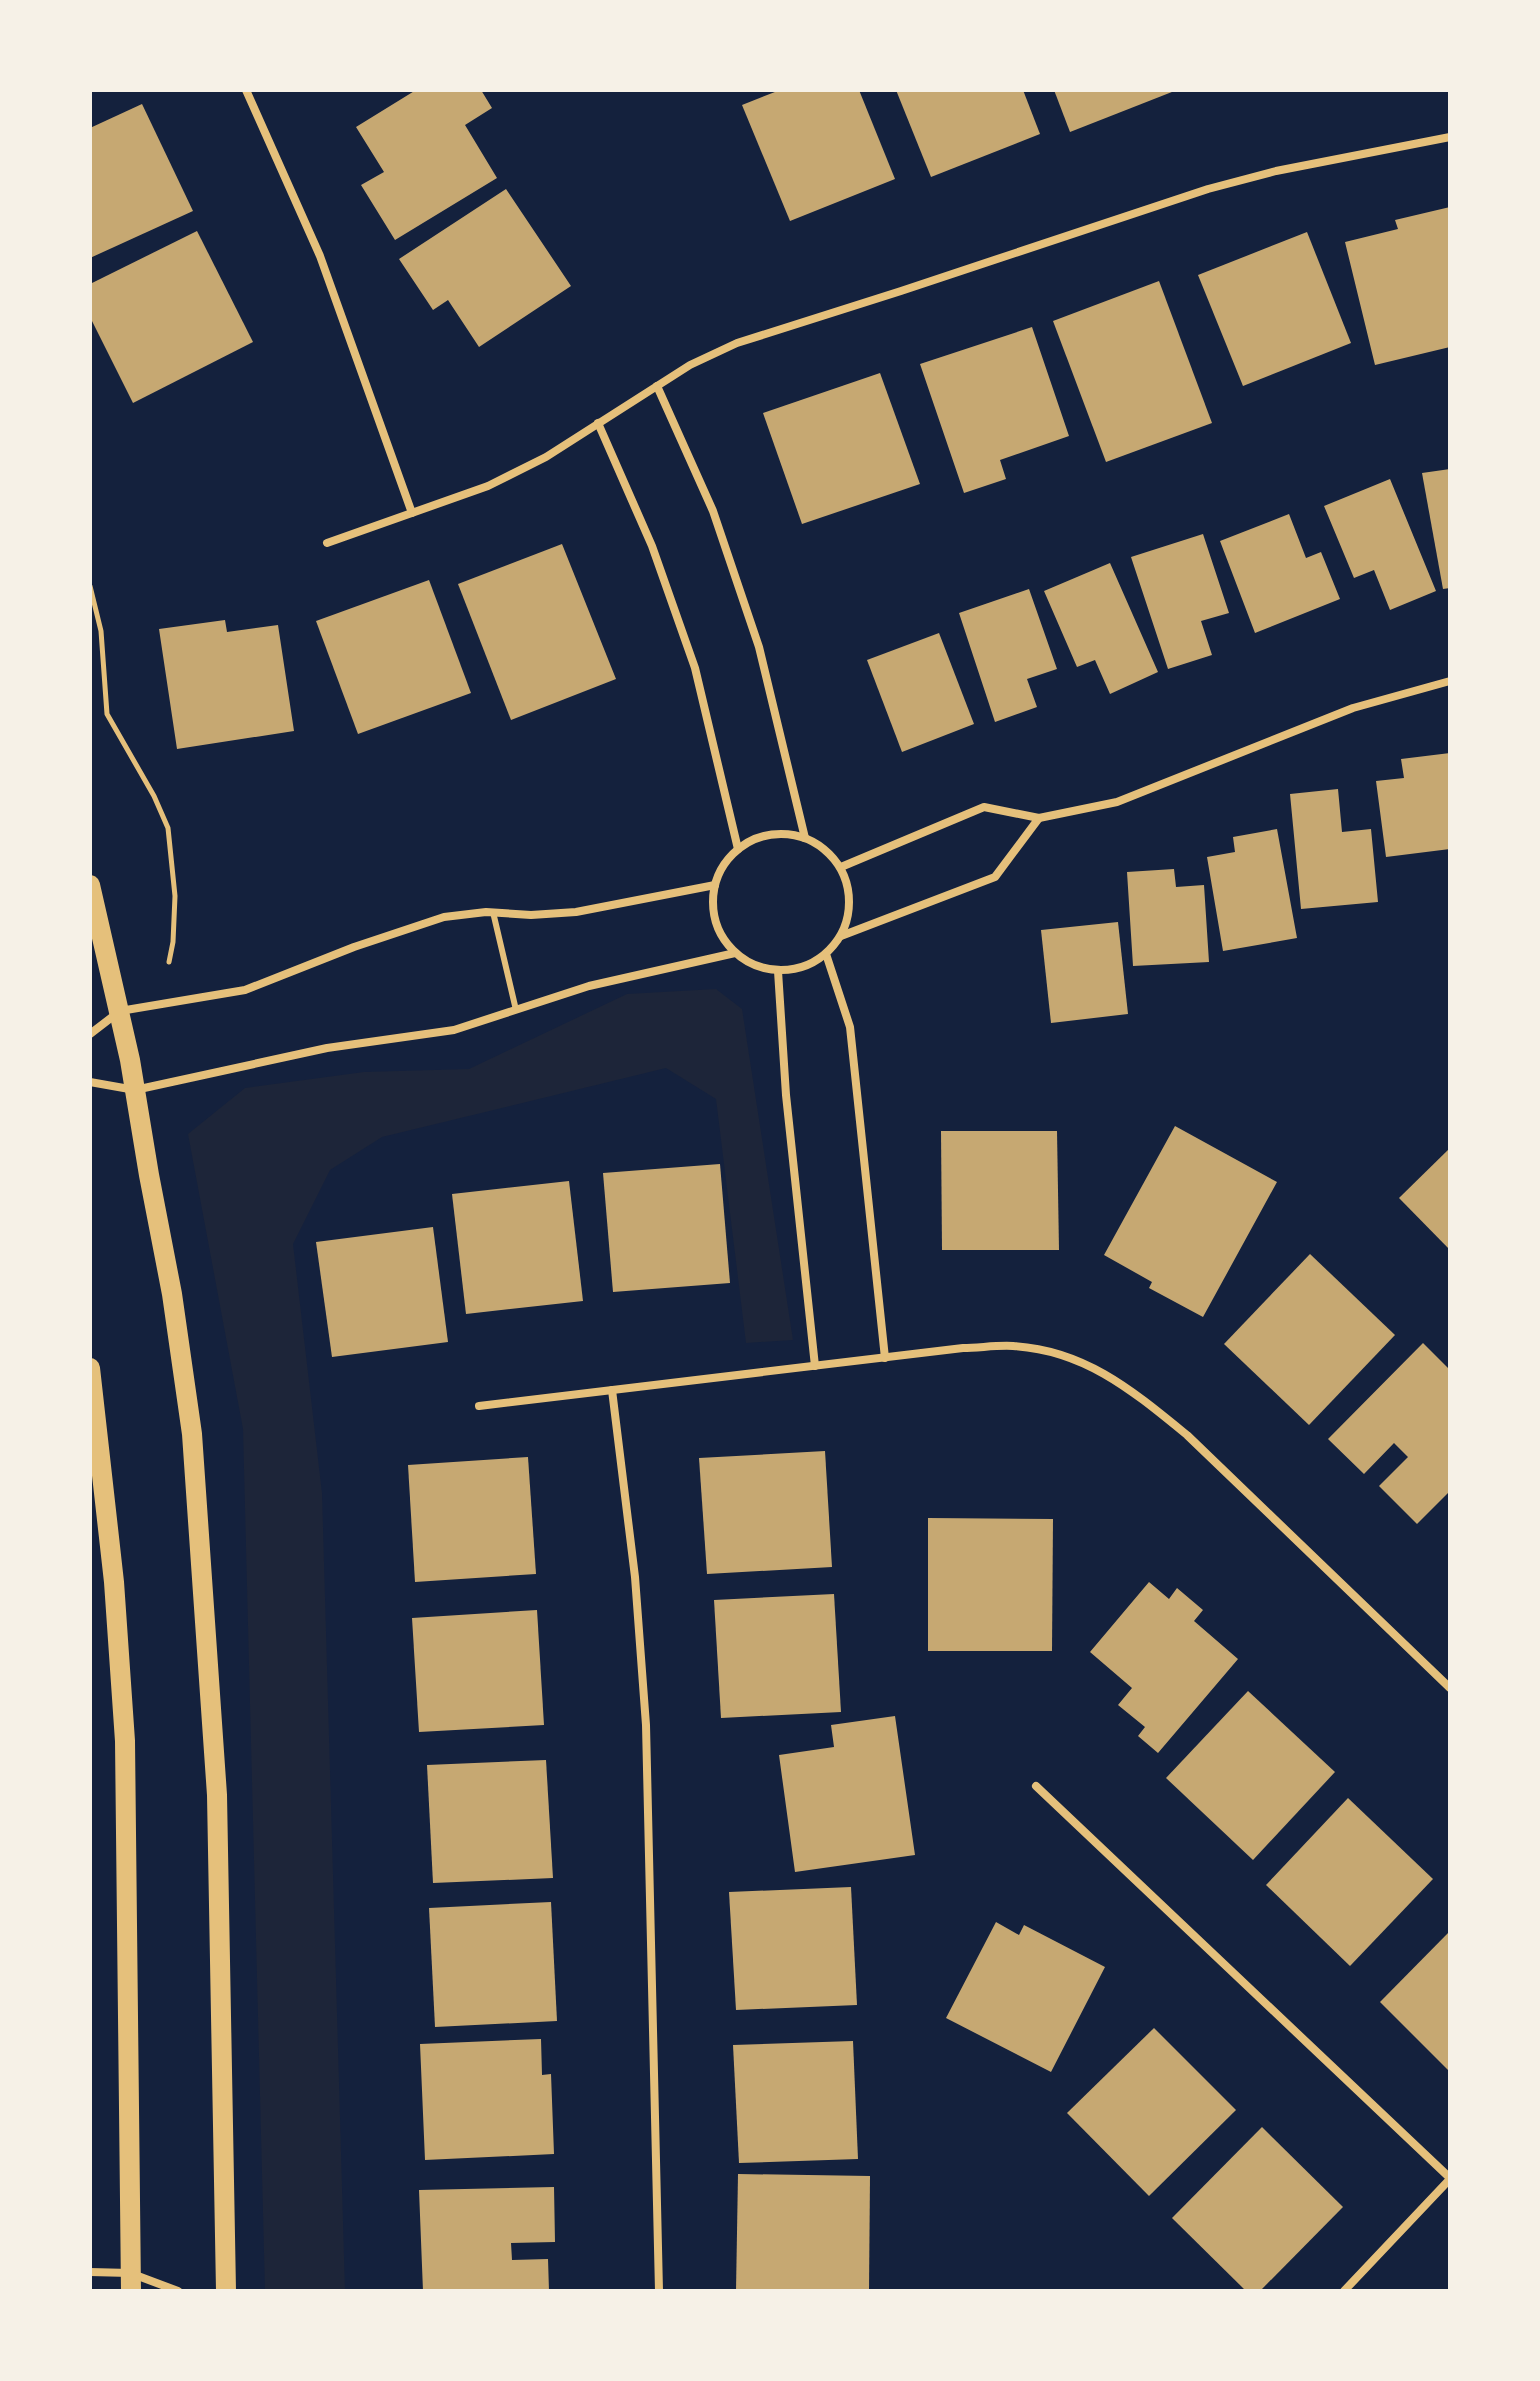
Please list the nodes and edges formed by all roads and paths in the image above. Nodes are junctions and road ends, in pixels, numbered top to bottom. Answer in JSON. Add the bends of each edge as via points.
{"nodes":[{"id":1,"x":246,"y":90,"type":"edge"},
{"id":2,"x":1450,"y":137,"type":"edge"},
{"id":3,"x":657,"y":386,"type":"junction"},
{"id":4,"x":598,"y":423,"type":"junction"},
{"id":5,"x":412,"y":513,"type":"junction"},
{"id":6,"x":327,"y":543,"type":"dead end"},
{"id":7,"x":90,"y":586,"type":"edge"},
{"id":8,"x":1450,"y":681,"type":"edge"},
{"id":9,"x":1039,"y":818,"type":"junction"},
{"id":10,"x":805,"y":838,"type":"junction"},
{"id":11,"x":738,"y":849,"type":"junction"},
{"id":12,"x":841,"y":867,"type":"junction"},
{"id":13,"x":90,"y":885,"type":"edge"},
{"id":14,"x":715,"y":885,"type":"junction"},
{"id":15,"x":493,"y":912,"type":"junction"},
{"id":16,"x":841,"y":936,"type":"junction"},
{"id":17,"x":735,"y":953,"type":"junction"},
{"id":18,"x":826,"y":954,"type":"junction"},
{"id":19,"x":169,"y":962,"type":"dead end"},
{"id":20,"x":778,"y":971,"type":"junction"},
{"id":21,"x":516,"y":1010,"type":"junction"},
{"id":22,"x":120,"y":1011,"type":"junction"},
{"id":23,"x":90,"y":1034,"type":"edge"},
{"id":24,"x":90,"y":1082,"type":"edge"},
{"id":25,"x":135,"y":1090,"type":"junction"},
{"id":26,"x":885,"y":1358,"type":"junction"},
{"id":27,"x":815,"y":1366,"type":"junction"},
{"id":28,"x":90,"y":1368,"type":"edge"},
{"id":29,"x":612,"y":1390,"type":"junction"},
{"id":30,"x":479,"y":1406,"type":"dead end"},
{"id":31,"x":1450,"y":1688,"type":"edge"},
{"id":32,"x":1036,"y":1786,"type":"dead end"},
{"id":33,"x":1450,"y":2179,"type":"edge"},
{"id":34,"x":90,"y":2272,"type":"edge"},
{"id":35,"x":131,"y":2282,"type":"edge"},
{"id":36,"x":178,"y":2291,"type":"edge"},
{"id":37,"x":226,"y":2291,"type":"edge"},
{"id":38,"x":659,"y":2291,"type":"edge"},
{"id":39,"x":1344,"y":2291,"type":"edge"}],
"edges":[{"from":1,"to":5,"type":"street","via":[[320,256]]},
{"from":2,"to":3,"type":"street","via":[[1208,189],[737,343]]},
{"from":3,"to":4,"type":"street"},
{"from":3,"to":10,"type":"street","via":[[713,511],[759,647]]},
{"from":4,"to":5,"type":"street","via":[[488,486]]},
{"from":4,"to":11,"type":"street","via":[[652,546],[695,668]]},
{"from":5,"to":6,"type":"street"},
{"from":7,"to":19,"type":"path","via":[[101,631],[107,714],[168,828],[175,896]]},
{"from":8,"to":9,"type":"street","via":[[1353,708],[1117,802]]},
{"from":9,"to":12,"type":"street","via":[[984,807]]},
{"from":9,"to":16,"type":"street","via":[[995,877]]},
{"from":10,"to":11,"type":"street","via":[[781,833],[758,837]]},
{"from":10,"to":12,"type":"street"},
{"from":11,"to":14,"type":"street","via":[[723,865]]},
{"from":12,"to":16,"type":"street","via":[[849,890],[849,914]]},
{"from":13,"to":22,"type":"main road"},
{"from":14,"to":15,"type":"street","via":[[576,912]]},
{"from":14,"to":17,"type":"street","via":[[715,922]]},
{"from":15,"to":21,"type":"lane"},
{"from":15,"to":22,"type":"street","via":[[444,917],[245,990]]},
{"from":16,"to":18,"type":"street"},
{"from":17,"to":20,"type":"street"},
{"from":17,"to":21,"type":"street","via":[[603,982]]},
{"from":18,"to":20,"type":"street","via":[[812,964]]},
{"from":18,"to":26,"type":"street","via":[[850,1027]]},
{"from":20,"to":27,"type":"street"},
{"from":21,"to":25,"type":"street","via":[[454,1030],[327,1048]]},
{"from":22,"to":23,"type":"street"},
{"from":22,"to":25,"type":"main road"},
{"from":24,"to":25,"type":"street"},
{"from":25,"to":37,"type":"main road","via":[[172,1294],[195,1464],[217,1795]]},
{"from":26,"to":27,"type":"street"},
{"from":26,"to":31,"type":"street","via":[[1013,1346],[1061,1354],[1100,1369],[1187,1435]]},
{"from":27,"to":29,"type":"street"},
{"from":28,"to":35,"type":"main road","via":[[125,1741]]},
{"from":29,"to":30,"type":"street"},
{"from":29,"to":38,"type":"street","via":[[635,1577],[646,1725]]},
{"from":32,"to":33,"type":"street"},
{"from":33,"to":39,"type":"street"},
{"from":34,"to":35,"type":"street"},
{"from":35,"to":36,"type":"street"}]}
